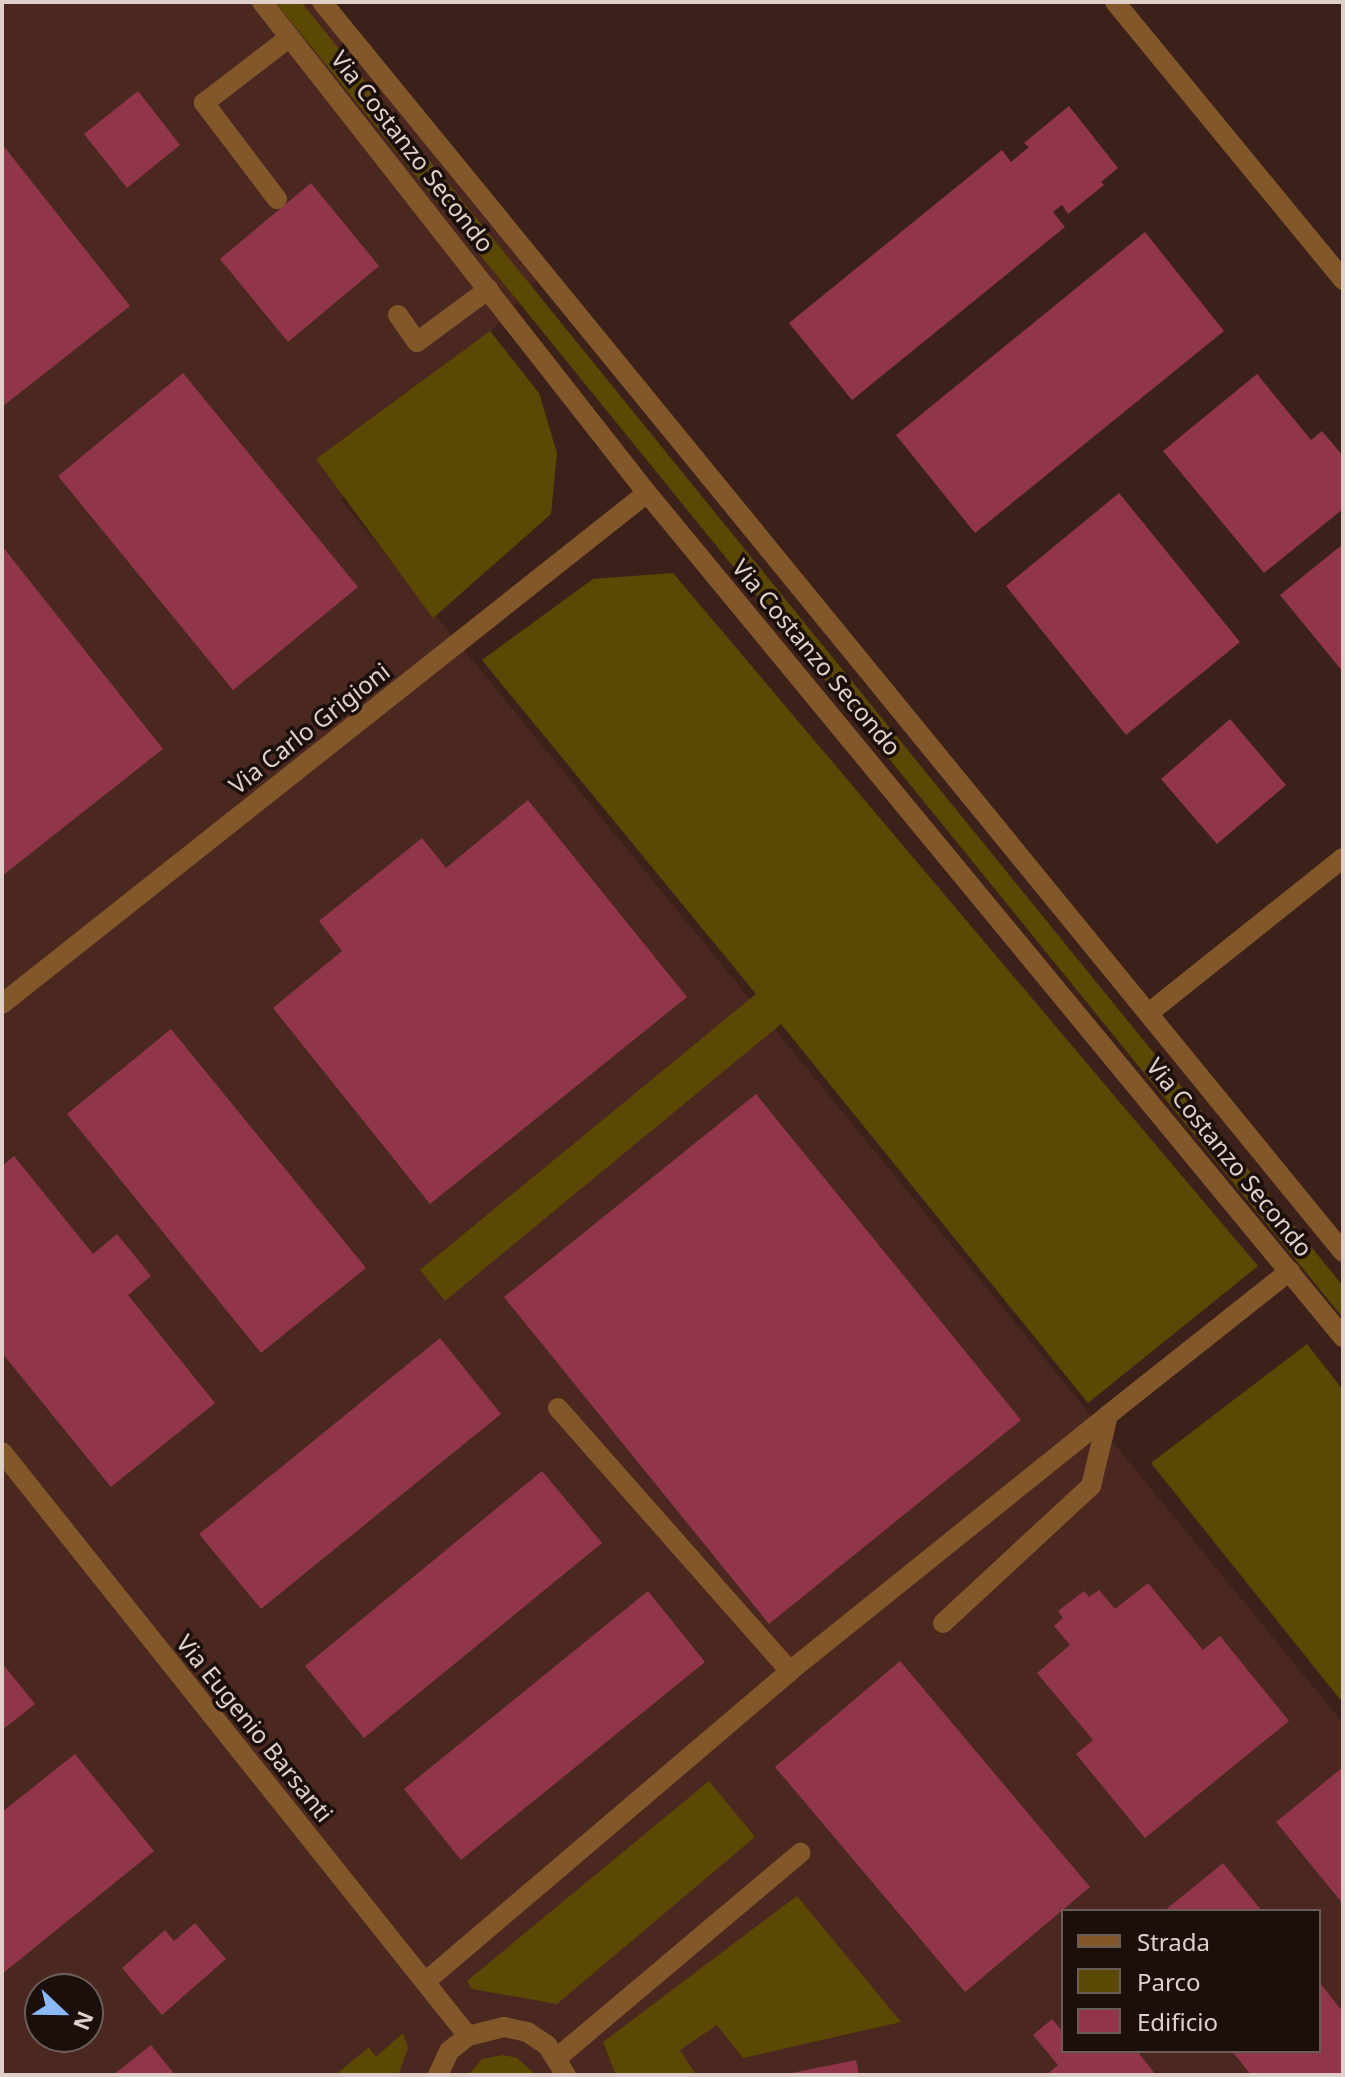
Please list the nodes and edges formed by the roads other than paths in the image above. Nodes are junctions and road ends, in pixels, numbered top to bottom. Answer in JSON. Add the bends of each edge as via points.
{"nodes":[{"id":1,"x":262,"y":2,"type":"edge"},
{"id":2,"x":322,"y":2,"type":"edge"},
{"id":3,"x":1115,"y":2,"type":"edge"},
{"id":4,"x":290,"y":37,"type":"junction"},
{"id":5,"x":277,"y":199,"type":"dead end"},
{"id":6,"x":1343,"y":280,"type":"edge"},
{"id":7,"x":489,"y":289,"type":"junction"},
{"id":8,"x":398,"y":315,"type":"dead end"},
{"id":9,"x":647,"y":493,"type":"junction"},
{"id":10,"x":1343,"y":858,"type":"edge"},
{"id":11,"x":2,"y":1004,"type":"edge"},
{"id":12,"x":1150,"y":1012,"type":"junction"},
{"id":13,"x":1343,"y":1252,"type":"edge"},
{"id":14,"x":1290,"y":1271,"type":"junction"},
{"id":15,"x":1343,"y":1337,"type":"edge"},
{"id":16,"x":558,"y":1408,"type":"dead end"},
{"id":17,"x":1108,"y":1415,"type":"junction"},
{"id":18,"x":2,"y":1452,"type":"edge"},
{"id":19,"x":943,"y":1623,"type":"dead end"},
{"id":20,"x":790,"y":1671,"type":"junction"},
{"id":21,"x":800,"y":1853,"type":"dead end"},
{"id":22,"x":425,"y":1982,"type":"junction"},
{"id":23,"x":468,"y":2036,"type":"junction"},
{"id":24,"x":562,"y":2066,"type":"edge"},
{"id":25,"x":438,"y":2075,"type":"edge"}],
"edges":[{"from":1,"to":4,"type":"street","name":"Via Costanzo Secondo"},
{"from":2,"to":12,"type":"street","name":"Via Costanzo Secondo"},
{"from":3,"to":6,"type":"street"},
{"from":4,"to":5,"type":"street","via":[[204,103]]},
{"from":4,"to":7,"type":"street","name":"Via Costanzo Secondo"},
{"from":7,"to":8,"type":"street","via":[[417,342]]},
{"from":7,"to":9,"type":"street","name":"Via Costanzo Secondo"},
{"from":9,"to":11,"type":"street","name":"Via Carlo Grigioni"},
{"from":9,"to":14,"type":"street","name":"Via Costanzo Secondo"},
{"from":10,"to":12,"type":"street"},
{"from":12,"to":13,"type":"street","name":"Via Costanzo Secondo"},
{"from":14,"to":15,"type":"street","name":"Via Costanzo Secondo"},
{"from":14,"to":17,"type":"street"},
{"from":16,"to":20,"type":"street"},
{"from":17,"to":19,"type":"street","via":[[1091,1486]]},
{"from":17,"to":20,"type":"street"},
{"from":18,"to":22,"type":"street","name":"Via Eugenio Barsanti"},
{"from":20,"to":22,"type":"street"},
{"from":21,"to":24,"type":"street"},
{"from":22,"to":23,"type":"street","name":"Via Eugenio Barsanti"},
{"from":23,"to":24,"type":"street","via":[[504,2027],[527,2032]]},
{"from":23,"to":25,"type":"street","via":[[449,2051]]}]}
